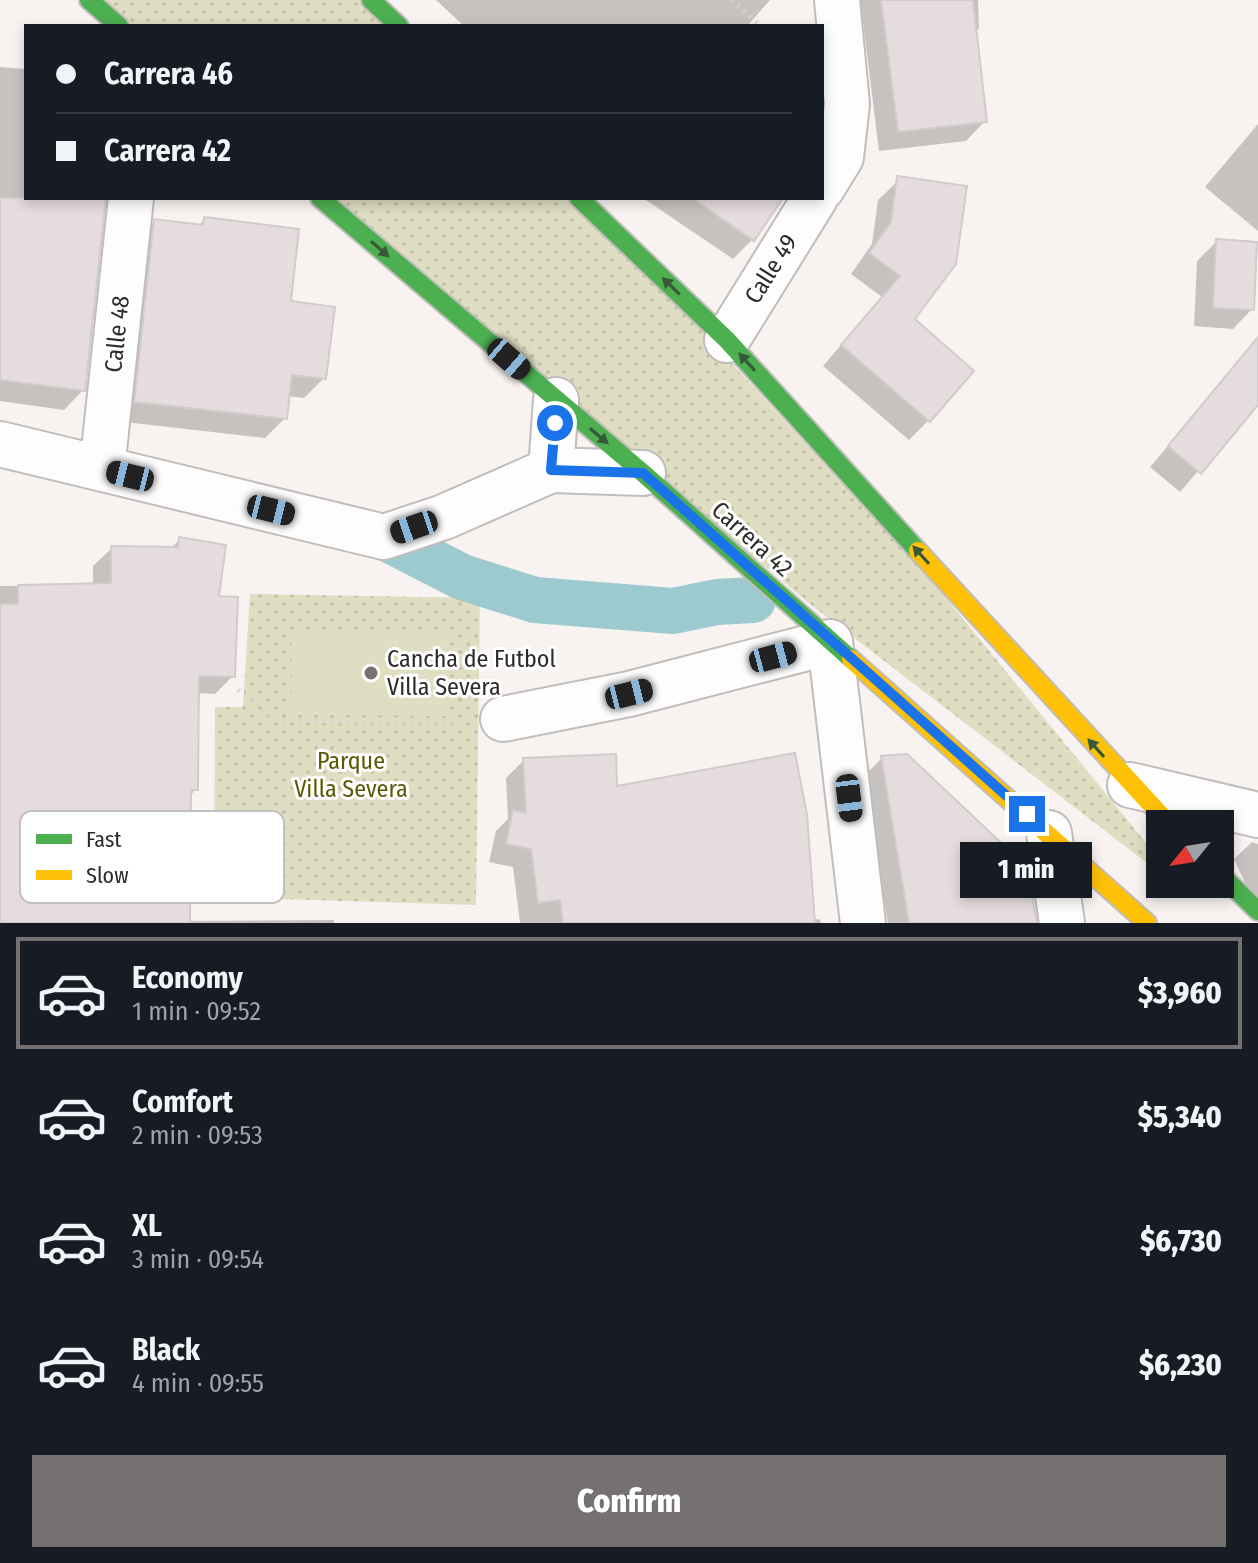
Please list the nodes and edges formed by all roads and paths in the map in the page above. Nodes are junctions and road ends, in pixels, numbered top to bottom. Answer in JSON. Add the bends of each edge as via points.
{"nodes":[{"id":1,"x":89,"y":0,"type":"edge"},
{"id":2,"x":371,"y":0,"type":"edge"},
{"id":3,"x":732,"y":0,"type":"edge"},
{"id":4,"x":837,"y":0,"type":"edge"},
{"id":5,"x":117,"y":24,"type":"edge"},
{"id":6,"x":397,"y":24,"type":"edge"},
{"id":7,"x":759,"y":24,"type":"edge"},
{"id":8,"x":824,"y":185,"type":"edge"},
{"id":9,"x":131,"y":200,"type":"edge"},
{"id":10,"x":322,"y":200,"type":"edge"},
{"id":11,"x":581,"y":200,"type":"edge"},
{"id":12,"x":814,"y":200,"type":"edge"},
{"id":13,"x":727,"y":340,"type":"junction"},
{"id":14,"x":556,"y":400,"type":"junction"},
{"id":15,"x":0,"y":444,"type":"edge"},
{"id":16,"x":102,"y":469,"type":"junction"},
{"id":17,"x":551,"y":470,"type":"junction"},
{"id":18,"x":643,"y":473,"type":"junction"},
{"id":19,"x":830,"y":642,"type":"junction"},
{"id":20,"x":238,"y":690,"type":"dead end"},
{"id":21,"x":503,"y":719,"type":"joint"},
{"id":22,"x":1130,"y":785,"type":"junction"},
{"id":23,"x":1155,"y":810,"type":"edge"},
{"id":24,"x":1258,"y":815,"type":"edge"},
{"id":25,"x":1049,"y":833,"type":"junction"},
{"id":26,"x":1234,"y":888,"type":"edge"},
{"id":27,"x":1258,"y":911,"type":"edge"},
{"id":28,"x":863,"y":923,"type":"edge"},
{"id":29,"x":1062,"y":923,"type":"edge"},
{"id":30,"x":1147,"y":923,"type":"edge"}],
"edges":[{"from":1,"to":5,"type":"street"},
{"from":2,"to":6,"type":"street"},
{"from":3,"to":7,"type":"path"},
{"from":4,"to":8,"type":"street","via":[[847,104],[841,157]]},
{"from":9,"to":16,"type":"street","name":"Calle 48"},
{"from":10,"to":14,"type":"street","name":"Carrera 42","one_way":true},
{"from":13,"to":11,"type":"street","one_way":true},
{"from":12,"to":13,"type":"street","name":"Calle 49"},
{"from":22,"to":13,"type":"street","one_way":true},
{"from":14,"to":17,"type":"street"},
{"from":14,"to":18,"type":"street","name":"Carrera 42","one_way":true},
{"from":15,"to":16,"type":"street"},
{"from":16,"to":17,"type":"street","via":[[384,537]]},
{"from":17,"to":18,"type":"street"},
{"from":18,"to":19,"type":"street","name":"Carrera 42"},
{"from":19,"to":21,"type":"street","via":[[629,694]]},
{"from":19,"to":25,"type":"street","name":"Carrera 42"},
{"from":19,"to":28,"type":"street"},
{"from":20,"to":21,"type":"path","via":[[274,720],[474,726]]},
{"from":22,"to":23,"type":"street"},
{"from":22,"to":24,"type":"street"},
{"from":25,"to":29,"type":"street"},
{"from":25,"to":30,"type":"street","name":"Carrera 42"},
{"from":26,"to":27,"type":"street"}]}
